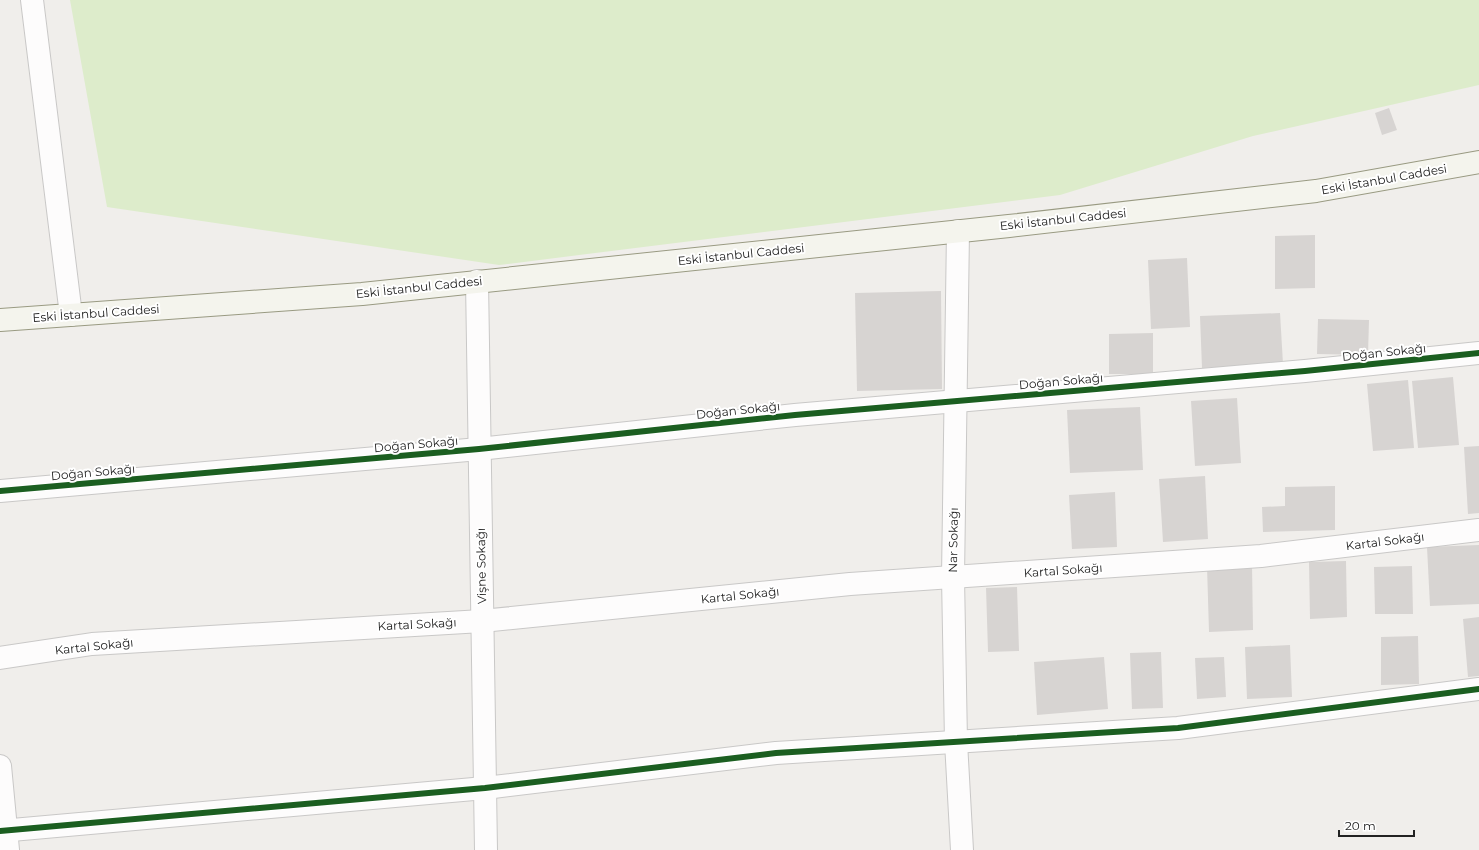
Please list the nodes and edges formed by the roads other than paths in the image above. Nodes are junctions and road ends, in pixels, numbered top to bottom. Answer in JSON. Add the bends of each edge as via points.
{"nodes":[{"id":1,"x":32,"y":0,"type":"edge"},
{"id":2,"x":1479,"y":162,"type":"edge"},
{"id":3,"x":958,"y":231,"type":"junction"},
{"id":4,"x":477,"y":282,"type":"junction"},
{"id":5,"x":71,"y":315,"type":"junction"},
{"id":6,"x":0,"y":320,"type":"edge"},
{"id":7,"x":1479,"y":353,"type":"edge"},
{"id":8,"x":956,"y":401,"type":"junction"},
{"id":9,"x":479,"y":449,"type":"junction"},
{"id":10,"x":0,"y":491,"type":"edge"},
{"id":11,"x":1479,"y":530,"type":"edge"},
{"id":12,"x":953,"y":577,"type":"junction"},
{"id":13,"x":482,"y":621,"type":"junction"},
{"id":14,"x":0,"y":658,"type":"edge"},
{"id":15,"x":1479,"y":689,"type":"edge"},
{"id":16,"x":956,"y":742,"type":"junction"},
{"id":17,"x":0,"y":766,"type":"edge"},
{"id":18,"x":485,"y":788,"type":"junction"},
{"id":19,"x":5,"y":837,"type":"edge"},
{"id":20,"x":486,"y":850,"type":"edge"},
{"id":21,"x":962,"y":850,"type":"edge"}],
"edges":[{"from":1,"to":5,"type":"street"},
{"from":2,"to":3,"type":"main road","name":"Eski İstanbul Caddesi","via":[[1316,191]]},
{"from":3,"to":4,"type":"main road","name":"Eski İstanbul Caddesi"},
{"from":3,"to":8,"type":"street","name":"Nar Sokağı"},
{"from":4,"to":5,"type":"main road","name":"Eski İstanbul Caddesi","via":[[362,294]]},
{"from":4,"to":9,"type":"street","name":"Vişne Sokağı"},
{"from":5,"to":6,"type":"main road","name":"Eski İstanbul Caddesi"},
{"from":7,"to":8,"type":"street","name":"Doğan Sokağı","via":[[1305,371]]},
{"from":8,"to":9,"type":"street","name":"Doğan Sokağı","via":[[795,415]]},
{"from":8,"to":12,"type":"street","name":"Nar Sokağı"},
{"from":9,"to":10,"type":"street","name":"Doğan Sokağı"},
{"from":9,"to":13,"type":"street","name":"Vişne Sokağı"},
{"from":11,"to":12,"type":"street","name":"Kartal Sokağı","via":[[1261,556]]},
{"from":12,"to":13,"type":"street","name":"Kartal Sokağı","via":[[850,584]]},
{"from":12,"to":16,"type":"street","name":"Nar Sokağı"},
{"from":13,"to":14,"type":"street","name":"Kartal Sokağı","via":[[92,644]]},
{"from":13,"to":18,"type":"street","name":"Vişne Sokağı"},
{"from":15,"to":16,"type":"street","via":[[1178,728]]},
{"from":16,"to":18,"type":"street","via":[[776,753]]},
{"from":16,"to":21,"type":"street","name":"Nar Sokağı"},
{"from":17,"to":19,"type":"street"},
{"from":18,"to":19,"type":"street"},
{"from":18,"to":20,"type":"street","name":"Vişne Sokağı"}]}
